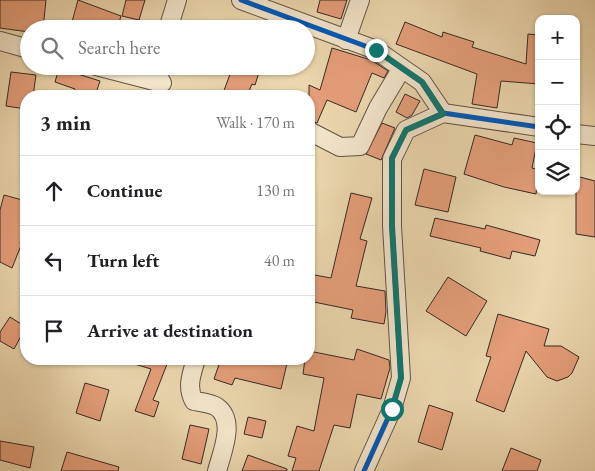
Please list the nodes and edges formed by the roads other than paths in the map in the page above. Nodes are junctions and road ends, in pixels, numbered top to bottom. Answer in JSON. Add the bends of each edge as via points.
{"nodes":[{"id":1,"x":177,"y":0,"type":"edge"},
{"id":2,"x":241,"y":0,"type":"edge"},
{"id":3,"x":360,"y":0,"type":"edge"},
{"id":4,"x":171,"y":20,"type":"edge"},
{"id":5,"x":294,"y":20,"type":"edge"},
{"id":6,"x":315,"y":28,"type":"edge"},
{"id":7,"x":346,"y":40,"type":"junction"},
{"id":8,"x":0,"y":41,"type":"edge"},
{"id":9,"x":20,"y":47,"type":"edge"},
{"id":10,"x":402,"y":68,"type":"junction"},
{"id":11,"x":121,"y":75,"type":"edge"},
{"id":12,"x":157,"y":75,"type":"edge"},
{"id":13,"x":162,"y":90,"type":"edge"},
{"id":14,"x":443,"y":114,"type":"junction"},
{"id":15,"x":535,"y":126,"type":"edge"},
{"id":16,"x":315,"y":134,"type":"edge"},
{"id":17,"x":580,"y":134,"type":"edge"},
{"id":18,"x":595,"y":136,"type":"edge"},
{"id":19,"x":194,"y":365,"type":"edge"},
{"id":20,"x":217,"y":471,"type":"edge"},
{"id":21,"x":364,"y":471,"type":"edge"}],
"edges":[{"from":1,"to":4,"type":"street"},
{"from":2,"to":5,"type":"street"},
{"from":3,"to":7,"type":"street"},
{"from":6,"to":7,"type":"street"},
{"from":7,"to":10,"type":"street","via":[[376,50]]},
{"from":8,"to":9,"type":"street"},
{"from":10,"to":14,"type":"street","via":[[422,82]]},
{"from":10,"to":16,"type":"street","via":[[360,146],[340,147]]},
{"from":11,"to":13,"type":"street"},
{"from":12,"to":13,"type":"street"},
{"from":14,"to":15,"type":"street"},
{"from":14,"to":21,"type":"street","via":[[406,130],[392,158],[392,226],[401,378],[388,418]]},
{"from":17,"to":18,"type":"street"},
{"from":19,"to":20,"type":"street","via":[[189,393],[194,401],[216,406],[225,416],[226,436]]}]}
